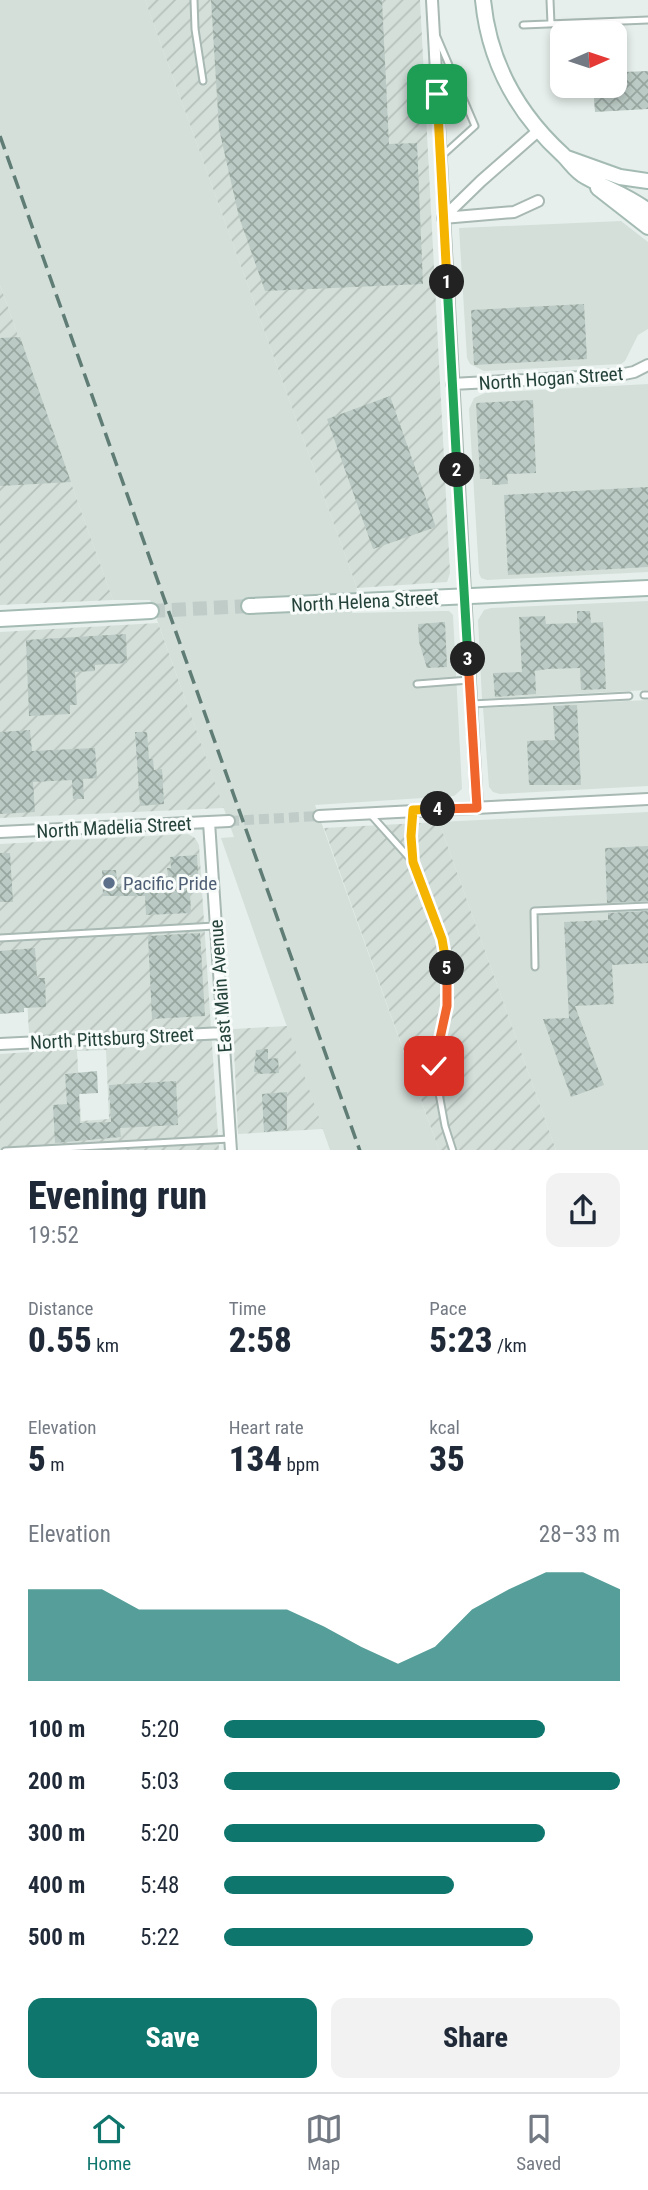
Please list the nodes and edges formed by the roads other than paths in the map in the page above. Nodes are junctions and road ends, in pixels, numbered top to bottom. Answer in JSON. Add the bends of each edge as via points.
{"nodes":[{"id":1,"x":194,"y":0,"type":"edge"},
{"id":2,"x":432,"y":0,"type":"edge"},
{"id":3,"x":483,"y":0,"type":"edge"},
{"id":4,"x":550,"y":0,"type":"edge"},
{"id":5,"x":648,"y":20,"type":"edge"},
{"id":6,"x":551,"y":21,"type":"edge"},
{"id":7,"x":624,"y":21,"type":"edge"},
{"id":8,"x":550,"y":24,"type":"edge"},
{"id":9,"x":523,"y":25,"type":"dead end"},
{"id":10,"x":434,"y":30,"type":"junction"},
{"id":11,"x":203,"y":80,"type":"dead end"},
{"id":12,"x":538,"y":131,"type":"junction"},
{"id":13,"x":440,"y":157,"type":"junction"},
{"id":14,"x":565,"y":157,"type":"junction"},
{"id":15,"x":587,"y":178,"type":"junction"},
{"id":16,"x":648,"y":181,"type":"edge"},
{"id":17,"x":538,"y":201,"type":"dead end"},
{"id":18,"x":648,"y":211,"type":"edge"},
{"id":19,"x":443,"y":218,"type":"junction"},
{"id":20,"x":648,"y":227,"type":"edge"},
{"id":21,"x":648,"y":365,"type":"edge"},
{"id":22,"x":452,"y":384,"type":"junction"},
{"id":23,"x":648,"y":588,"type":"edge"},
{"id":24,"x":464,"y":596,"type":"junction"},
{"id":25,"x":249,"y":606,"type":"tunnel mouth"},
{"id":26,"x":151,"y":611,"type":"tunnel mouth"},
{"id":27,"x":0,"y":619,"type":"edge"},
{"id":28,"x":469,"y":680,"type":"junction"},
{"id":29,"x":418,"y":684,"type":"dead end"},
{"id":30,"x":629,"y":696,"type":"dead end"},
{"id":31,"x":471,"y":704,"type":"junction"},
{"id":32,"x":648,"y":799,"type":"edge"},
{"id":33,"x":477,"y":808,"type":"junction"},
{"id":34,"x":413,"y":810,"type":"junction"},
{"id":35,"x":369,"y":813,"type":"junction"},
{"id":36,"x":319,"y":816,"type":"tunnel mouth"},
{"id":37,"x":229,"y":821,"type":"tunnel mouth"},
{"id":38,"x":209,"y":822,"type":"junction"},
{"id":39,"x":0,"y":832,"type":"edge"},
{"id":40,"x":413,"y":862,"type":"junction"},
{"id":41,"x":648,"y":905,"type":"edge"},
{"id":42,"x":215,"y":926,"type":"junction"},
{"id":43,"x":0,"y":938,"type":"edge"},
{"id":44,"x":535,"y":967,"type":"dead end"},
{"id":45,"x":224,"y":1033,"type":"junction"},
{"id":46,"x":0,"y":1044,"type":"edge"},
{"id":47,"x":231,"y":1145,"type":"edge"},
{"id":48,"x":5,"y":1150,"type":"edge"},
{"id":49,"x":453,"y":1150,"type":"edge"}],
"edges":[{"from":1,"to":11,"type":"lane"},
{"from":2,"to":10,"type":"street"},
{"from":3,"to":12,"type":"street","via":[[488,36],[504,80]]},
{"from":4,"to":6,"type":"lane"},
{"from":5,"to":7,"type":"lane"},
{"from":8,"to":9,"type":"lane"},
{"from":10,"to":13,"type":"street"},
{"from":10,"to":13,"type":"lane","via":[[475,126]]},
{"from":12,"to":14,"type":"street"},
{"from":12,"to":19,"type":"street"},
{"from":13,"to":19,"type":"street"},
{"from":14,"to":15,"type":"street"},
{"from":14,"to":16,"type":"street","via":[[620,177]]},
{"from":15,"to":18,"type":"street"},
{"from":15,"to":20,"type":"street"},
{"from":17,"to":19,"type":"street","via":[[513,212]]},
{"from":19,"to":22,"type":"street"},
{"from":21,"to":22,"type":"street","name":"North Hogan Street","via":[[619,375]]},
{"from":22,"to":24,"type":"street"},
{"from":23,"to":24,"type":"street","name":"North Helena Street"},
{"from":24,"to":25,"type":"street","name":"North Helena Street"},
{"from":24,"to":28,"type":"street"},
{"from":26,"to":27,"type":"street"},
{"from":28,"to":29,"type":"lane"},
{"from":28,"to":31,"type":"street"},
{"from":30,"to":31,"type":"lane"},
{"from":31,"to":33,"type":"street"},
{"from":32,"to":33,"type":"street"},
{"from":33,"to":34,"type":"street"},
{"from":34,"to":35,"type":"street"},
{"from":34,"to":40,"type":"lane"},
{"from":35,"to":36,"type":"street"},
{"from":35,"to":40,"type":"lane"},
{"from":37,"to":38,"type":"street","name":"North Madelia Street"},
{"from":38,"to":39,"type":"street","name":"North Madelia Street"},
{"from":38,"to":42,"type":"street","name":"East Main Avenue"},
{"from":40,"to":49,"type":"lane","via":[[442,939],[448,975],[447,1006],[434,1066]]},
{"from":41,"to":44,"type":"lane","via":[[534,911]]},
{"from":42,"to":43,"type":"lane"},
{"from":42,"to":45,"type":"street","name":"East Main Avenue"},
{"from":45,"to":46,"type":"street","name":"North Pittsburg Street"},
{"from":45,"to":47,"type":"street","name":"East Main Avenue"},
{"from":47,"to":48,"type":"lane"}]}
